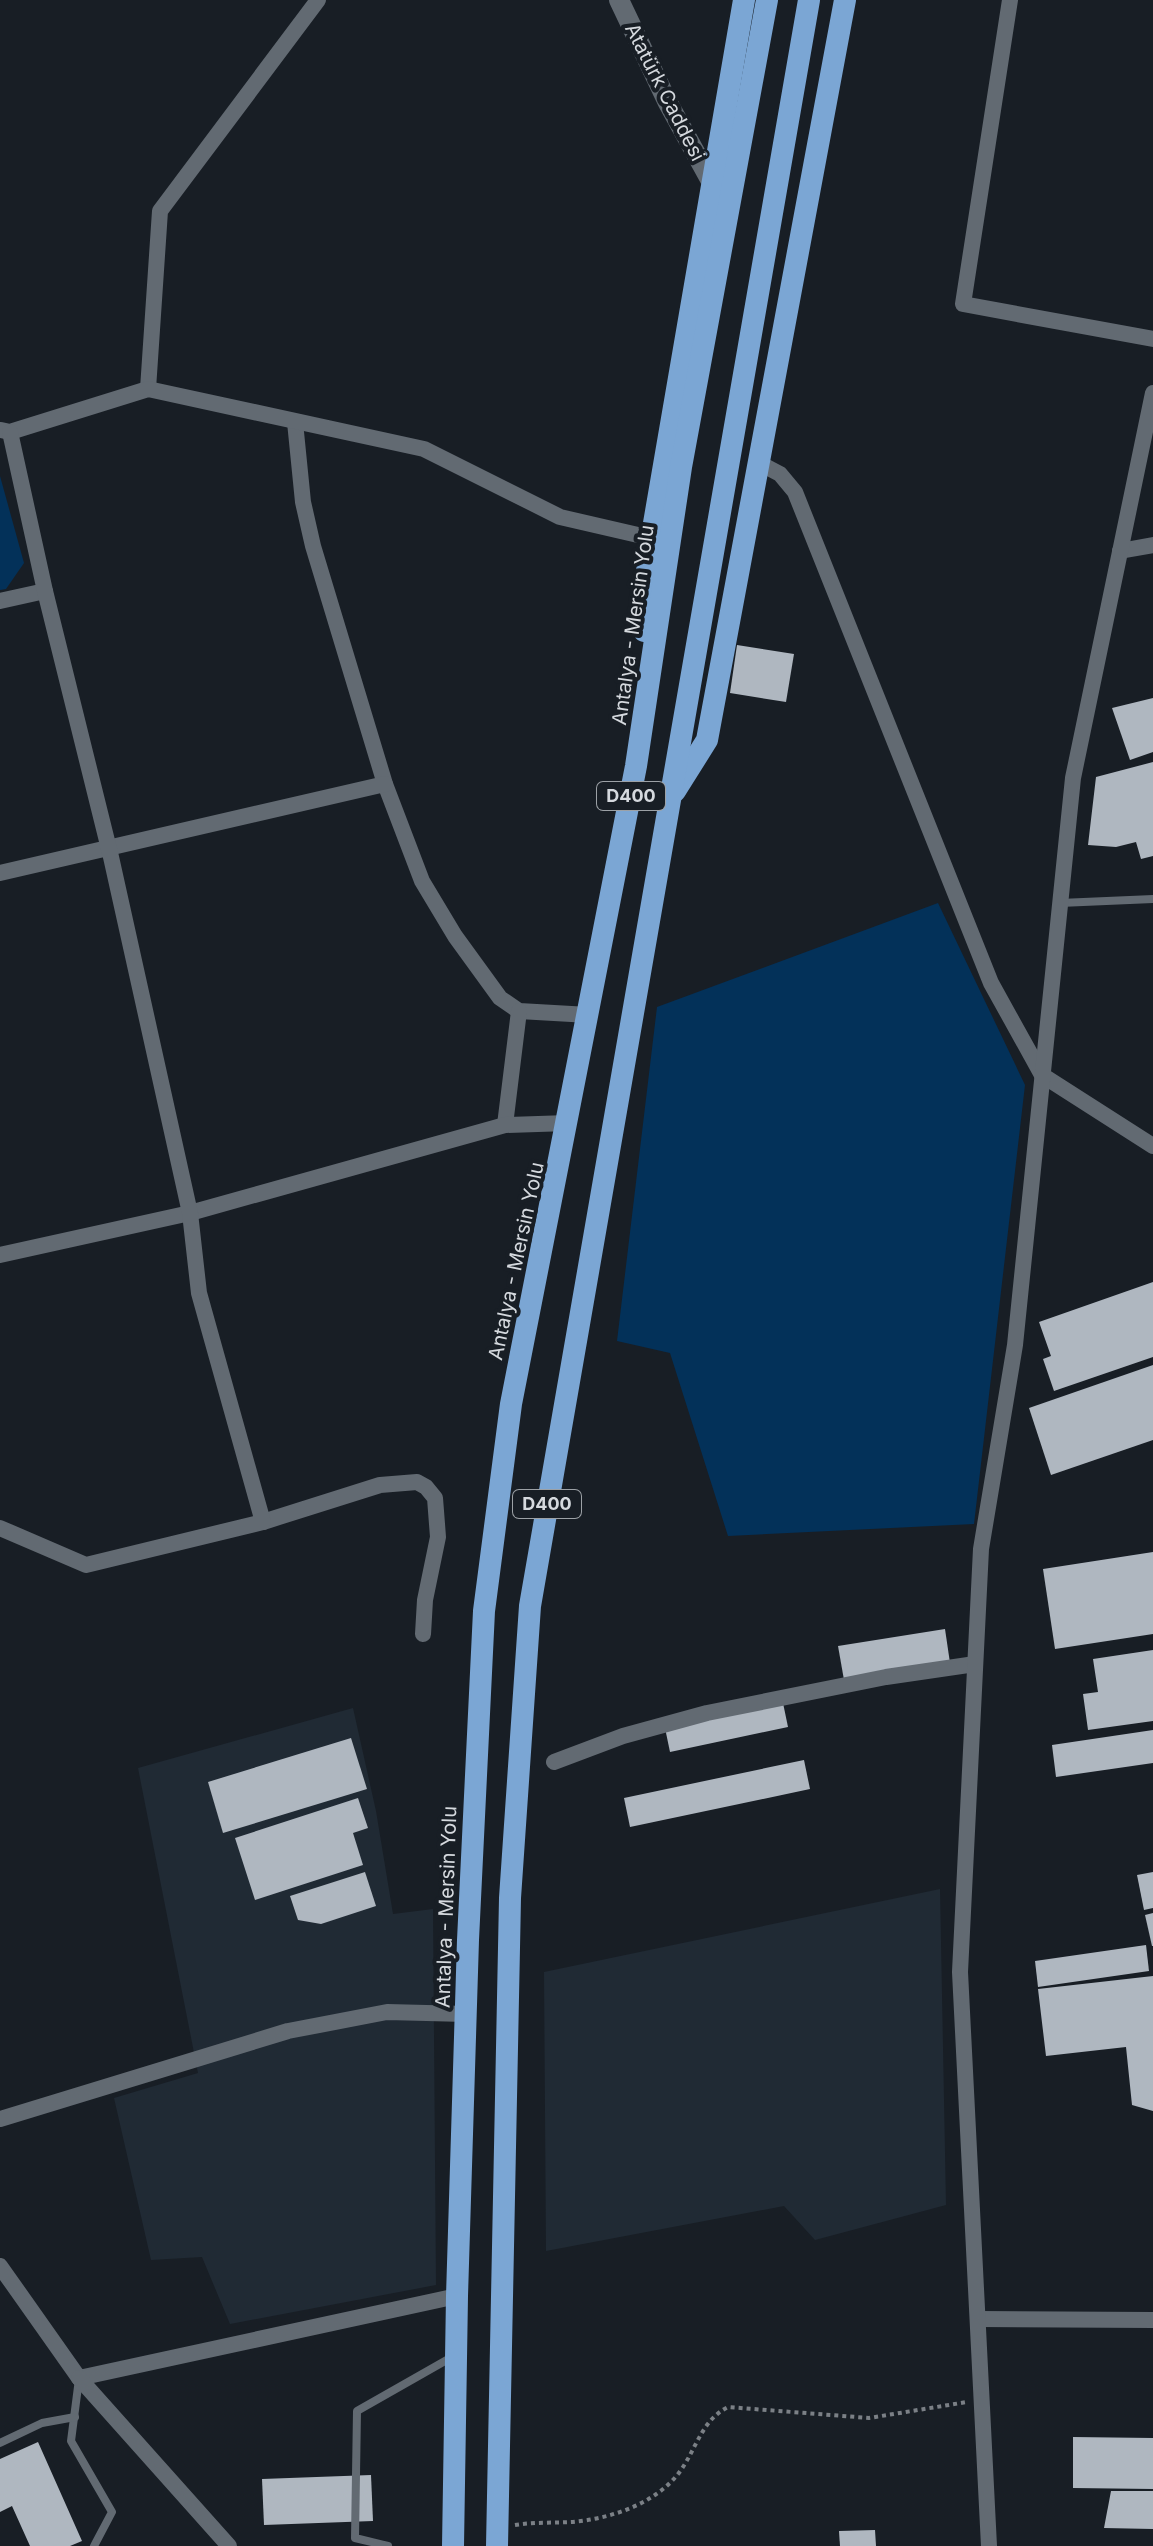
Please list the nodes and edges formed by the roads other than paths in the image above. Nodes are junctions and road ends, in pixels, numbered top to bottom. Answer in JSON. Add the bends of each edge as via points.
{"nodes":[{"id":1,"x":318,"y":0,"type":"edge"},
{"id":2,"x":744,"y":0,"type":"edge"},
{"id":3,"x":767,"y":0,"type":"edge"},
{"id":4,"x":809,"y":0,"type":"edge"},
{"id":5,"x":845,"y":0,"type":"edge"},
{"id":6,"x":1010,"y":0,"type":"edge"},
{"id":7,"x":620,"y":1,"type":"edge"},
{"id":8,"x":712,"y":183,"type":"junction"},
{"id":9,"x":1153,"y":339,"type":"edge"},
{"id":10,"x":148,"y":389,"type":"junction"},
{"id":11,"x":1153,"y":393,"type":"edge"},
{"id":12,"x":295,"y":422,"type":"junction"},
{"id":13,"x":1150,"y":427,"type":"edge"},
{"id":14,"x":5,"y":431,"type":"edge"},
{"id":15,"x":759,"y":463,"type":"junction"},
{"id":16,"x":651,"y":538,"type":"junction"},
{"id":17,"x":1153,"y":545,"type":"edge"},
{"id":18,"x":1120,"y":551,"type":"junction"},
{"id":19,"x":45,"y":591,"type":"junction"},
{"id":20,"x":0,"y":601,"type":"edge"},
{"id":21,"x":636,"y":766,"type":"junction"},
{"id":22,"x":385,"y":784,"type":"junction"},
{"id":23,"x":667,"y":802,"type":"junction"},
{"id":24,"x":108,"y":847,"type":"junction"},
{"id":25,"x":0,"y":873,"type":"edge"},
{"id":26,"x":1153,"y":899,"type":"edge"},
{"id":27,"x":1060,"y":903,"type":"junction"},
{"id":28,"x":519,"y":1011,"type":"junction"},
{"id":29,"x":589,"y":1015,"type":"junction"},
{"id":30,"x":1042,"y":1075,"type":"junction"},
{"id":31,"x":568,"y":1123,"type":"junction"},
{"id":32,"x":505,"y":1125,"type":"junction"},
{"id":33,"x":1153,"y":1146,"type":"edge"},
{"id":34,"x":190,"y":1213,"type":"junction"},
{"id":35,"x":0,"y":1255,"type":"edge"},
{"id":36,"x":263,"y":1522,"type":"junction"},
{"id":37,"x":0,"y":1528,"type":"edge"},
{"id":38,"x":423,"y":1634,"type":"dead end"},
{"id":39,"x":975,"y":1664,"type":"junction"},
{"id":40,"x":554,"y":1762,"type":"dead end"},
{"id":41,"x":466,"y":2014,"type":"junction"},
{"id":42,"x":0,"y":2119,"type":"edge"},
{"id":43,"x":0,"y":2266,"type":"edge"},
{"id":44,"x":457,"y":2296,"type":"junction"},
{"id":45,"x":978,"y":2319,"type":"junction"},
{"id":46,"x":1153,"y":2320,"type":"edge"},
{"id":47,"x":456,"y":2354,"type":"junction"},
{"id":48,"x":79,"y":2378,"type":"junction"},
{"id":49,"x":75,"y":2417,"type":"junction"},
{"id":50,"x":0,"y":2443,"type":"edge"},
{"id":51,"x":497,"y":2537,"type":"edge"},
{"id":52,"x":94,"y":2546,"type":"edge"},
{"id":53,"x":229,"y":2546,"type":"edge"},
{"id":54,"x":388,"y":2546,"type":"edge"},
{"id":55,"x":453,"y":2546,"type":"edge"},
{"id":56,"x":989,"y":2546,"type":"edge"}],
"edges":[{"from":1,"to":10,"type":"street","via":[[160,211]]},
{"from":2,"to":8,"type":"highway"},
{"from":3,"to":21,"type":"highway","name":"Antalya - Mersin Yolu","number":"D400","via":[[681,467]]},
{"from":4,"to":23,"type":"highway","number":"D400"},
{"from":5,"to":15,"type":"highway"},
{"from":6,"to":9,"type":"street","via":[[963,304]]},
{"from":7,"to":8,"type":"street","name":"Atatürk Caddesi"},
{"from":8,"to":16,"type":"highway"},
{"from":10,"to":12,"type":"street"},
{"from":10,"to":14,"type":"street"},
{"from":11,"to":13,"type":"street"},
{"from":12,"to":16,"type":"street","via":[[424,449],[560,517]]},
{"from":12,"to":22,"type":"street","via":[[313,546]]},
{"from":13,"to":18,"type":"street"},
{"from":14,"to":19,"type":"street"},
{"from":15,"to":23,"type":"highway","via":[[707,740]]},
{"from":15,"to":30,"type":"street","via":[[780,474],[795,492],[991,983]]},
{"from":16,"to":21,"type":"highway"},
{"from":17,"to":18,"type":"street"},
{"from":18,"to":27,"type":"street","via":[[1073,778]]},
{"from":19,"to":20,"type":"street"},
{"from":19,"to":24,"type":"street"},
{"from":21,"to":29,"type":"highway","name":"Antalya - Mersin Yolu","number":"D400"},
{"from":22,"to":24,"type":"street"},
{"from":22,"to":28,"type":"street","via":[[422,881],[500,998]]},
{"from":23,"to":51,"type":"highway","number":"D400","via":[[530,1606],[510,1898]]},
{"from":24,"to":25,"type":"street"},
{"from":24,"to":34,"type":"street"},
{"from":26,"to":27,"type":"lane"},
{"from":27,"to":30,"type":"street"},
{"from":28,"to":29,"type":"street"},
{"from":28,"to":32,"type":"street"},
{"from":29,"to":31,"type":"highway","name":"Antalya - Mersin Yolu","number":"D400"},
{"from":30,"to":33,"type":"street"},
{"from":30,"to":39,"type":"street","via":[[1015,1345],[981,1549]]},
{"from":31,"to":32,"type":"street"},
{"from":31,"to":41,"type":"highway","name":"Antalya - Mersin Yolu","number":"D400","via":[[511,1404],[484,1611]]},
{"from":32,"to":34,"type":"street"},
{"from":34,"to":35,"type":"street"},
{"from":34,"to":36,"type":"street","via":[[199,1293]]},
{"from":36,"to":37,"type":"street","via":[[86,1565]]},
{"from":36,"to":38,"type":"street","via":[[380,1485],[417,1482],[426,1487],[435,1498],[438,1537]]},
{"from":39,"to":40,"type":"street","via":[[707,1713]]},
{"from":39,"to":45,"type":"street","via":[[960,1972]]},
{"from":41,"to":42,"type":"street","via":[[387,2012],[288,2031]]},
{"from":41,"to":44,"type":"highway","name":"Antalya - Mersin Yolu","number":"D400"},
{"from":43,"to":48,"type":"street"},
{"from":44,"to":47,"type":"highway","name":"Antalya - Mersin Yolu","number":"D400"},
{"from":44,"to":48,"type":"street"},
{"from":45,"to":46,"type":"street"},
{"from":45,"to":56,"type":"street"},
{"from":47,"to":54,"type":"lane","via":[[357,2411],[355,2538]]},
{"from":47,"to":55,"type":"highway","name":"Antalya - Mersin Yolu","number":"D400"},
{"from":48,"to":49,"type":"lane"},
{"from":48,"to":53,"type":"street"},
{"from":49,"to":50,"type":"lane","via":[[42,2423]]},
{"from":49,"to":52,"type":"lane","via":[[71,2441],[112,2512]]}]}
